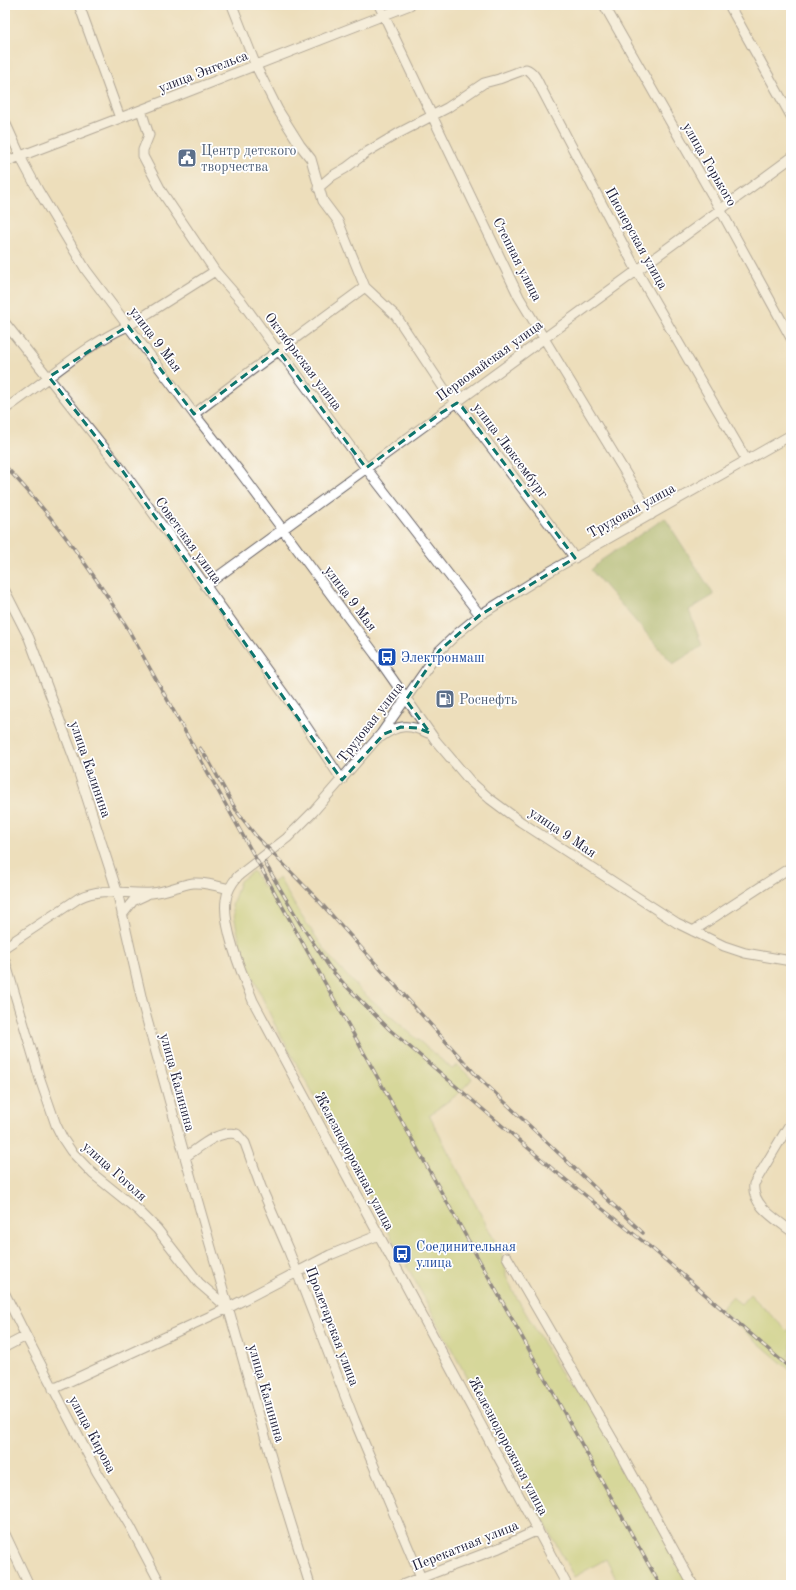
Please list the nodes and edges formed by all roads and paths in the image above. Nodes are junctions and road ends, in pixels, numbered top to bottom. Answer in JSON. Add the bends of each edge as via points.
{"nodes":[{"id":1,"x":79,"y":5,"type":"edge"},
{"id":2,"x":232,"y":5,"type":"edge"},
{"id":3,"x":379,"y":5,"type":"edge"},
{"id":4,"x":410,"y":5,"type":"edge"},
{"id":5,"x":604,"y":5,"type":"edge"},
{"id":6,"x":730,"y":5,"type":"edge"},
{"id":7,"x":384,"y":15,"type":"junction"},
{"id":8,"x":256,"y":66,"type":"junction"},
{"id":9,"x":141,"y":110,"type":"junction"},
{"id":10,"x":431,"y":116,"type":"junction"},
{"id":11,"x":791,"y":116,"type":"edge"},
{"id":12,"x":120,"y":118,"type":"junction"},
{"id":13,"x":5,"y":122,"type":"edge"},
{"id":14,"x":20,"y":156,"type":"junction"},
{"id":15,"x":791,"y":158,"type":"edge"},
{"id":16,"x":5,"y":162,"type":"edge"},
{"id":17,"x":318,"y":188,"type":"junction"},
{"id":18,"x":720,"y":209,"type":"junction"},
{"id":19,"x":215,"y":271,"type":"junction"},
{"id":20,"x":637,"y":271,"type":"junction"},
{"id":21,"x":365,"y":288,"type":"junction"},
{"id":22,"x":5,"y":322,"type":"edge"},
{"id":23,"x":128,"y":326,"type":"junction"},
{"id":24,"x":544,"y":338,"type":"junction"},
{"id":25,"x":791,"y":338,"type":"edge"},
{"id":26,"x":278,"y":350,"type":"junction"},
{"id":27,"x":49,"y":377,"type":"junction"},
{"id":28,"x":457,"y":403,"type":"junction"},
{"id":29,"x":5,"y":409,"type":"edge"},
{"id":30,"x":194,"y":414,"type":"junction"},
{"id":31,"x":791,"y":435,"type":"edge"},
{"id":32,"x":747,"y":460,"type":"junction"},
{"id":33,"x":366,"y":468,"type":"junction"},
{"id":34,"x":652,"y":515,"type":"junction"},
{"id":35,"x":282,"y":530,"type":"junction"},
{"id":36,"x":575,"y":558,"type":"junction"},
{"id":37,"x":205,"y":586,"type":"junction"},
{"id":38,"x":5,"y":591,"type":"edge"},
{"id":39,"x":480,"y":615,"type":"junction"},
{"id":40,"x":406,"y":700,"type":"junction"},
{"id":41,"x":430,"y":733,"type":"junction"},
{"id":42,"x":375,"y":741,"type":"junction"},
{"id":43,"x":342,"y":780,"type":"junction"},
{"id":44,"x":791,"y":867,"type":"edge"},
{"id":45,"x":229,"y":889,"type":"junction"},
{"id":46,"x":116,"y":891,"type":"junction"},
{"id":47,"x":152,"y":893,"type":"junction"},
{"id":48,"x":122,"y":915,"type":"junction"},
{"id":49,"x":693,"y":931,"type":"junction"},
{"id":50,"x":5,"y":948,"type":"edge"},
{"id":51,"x":5,"y":961,"type":"edge"},
{"id":52,"x":791,"y":961,"type":"edge"},
{"id":53,"x":791,"y":1122,"type":"edge"},
{"id":54,"x":185,"y":1157,"type":"junction"},
{"id":55,"x":791,"y":1231,"type":"edge"},
{"id":56,"x":379,"y":1235,"type":"junction"},
{"id":57,"x":507,"y":1257,"type":"dead end"},
{"id":58,"x":297,"y":1272,"type":"junction"},
{"id":59,"x":5,"y":1294,"type":"edge"},
{"id":60,"x":228,"y":1308,"type":"junction"},
{"id":61,"x":26,"y":1336,"type":"junction"},
{"id":62,"x":5,"y":1347,"type":"edge"},
{"id":63,"x":53,"y":1389,"type":"junction"},
{"id":64,"x":538,"y":1530,"type":"junction"},
{"id":65,"x":5,"y":1534,"type":"edge"},
{"id":66,"x":423,"y":1581,"type":"edge"},
{"id":67,"x":29,"y":1585,"type":"edge"},
{"id":68,"x":161,"y":1585,"type":"edge"},
{"id":69,"x":310,"y":1585,"type":"edge"},
{"id":70,"x":402,"y":1585,"type":"edge"},
{"id":71,"x":567,"y":1585,"type":"edge"},
{"id":72,"x":693,"y":1585,"type":"edge"}],
"edges":[{"from":1,"to":12,"type":"street"},
{"from":2,"to":8,"type":"street","name":"улица Люксембург"},
{"from":3,"to":7,"type":"street","name":"Степная улица"},
{"from":4,"to":7,"type":"street","name":"улица Энгельса"},
{"from":5,"to":18,"type":"street","name":"улица Горького"},
{"from":6,"to":11,"type":"street"},
{"from":7,"to":8,"type":"street","name":"улица Энгельса"},
{"from":7,"to":10,"type":"street","name":"Степная улица"},
{"from":8,"to":9,"type":"street","name":"улица Энгельса"},
{"from":8,"to":17,"type":"street","name":"улица Люксембург","via":[[282,116],[311,159]]},
{"from":9,"to":12,"type":"street","name":"улица Энгельса"},
{"from":9,"to":19,"type":"street","name":"Октябрьская улица","via":[[149,135],[143,150],[146,163],[162,192]]},
{"from":10,"to":17,"type":"street","via":[[367,152]]},
{"from":10,"to":20,"type":"street","name":"Пионерская улица","via":[[484,83],[526,69],[533,74]]},
{"from":10,"to":24,"type":"street","name":"Степная улица","via":[[506,272]]},
{"from":12,"to":14,"type":"street","name":"улица Энгельса"},
{"from":13,"to":14,"type":"street","name":"улица 9 Мая"},
{"from":14,"to":16,"type":"street","name":"улица Энгельса"},
{"from":14,"to":23,"type":"street","name":"улица 9 Мая","via":[[73,250]]},
{"from":15,"to":18,"type":"street","name":"Первомайская улица"},
{"from":17,"to":21,"type":"street","name":"улица Люксембург","via":[[323,202],[340,227]]},
{"from":18,"to":20,"type":"street","name":"Первомайская улица"},
{"from":18,"to":25,"type":"street","name":"улица Горького"},
{"from":19,"to":23,"type":"street"},
{"from":19,"to":26,"type":"street","name":"Октябрьская улица"},
{"from":20,"to":24,"type":"street","name":"Первомайская улица"},
{"from":20,"to":32,"type":"street","name":"Пионерская улица"},
{"from":21,"to":26,"type":"street"},
{"from":21,"to":28,"type":"street","name":"улица Люксембург","via":[[396,316],[443,388]]},
{"from":22,"to":27,"type":"street","name":"Советская улица"},
{"from":23,"to":27,"type":"street","via":[[116,331]]},
{"from":23,"to":30,"type":"street","name":"улица 9 Мая"},
{"from":24,"to":28,"type":"street","name":"Первомайская улица"},
{"from":24,"to":34,"type":"street","name":"Степная улица"},
{"from":26,"to":30,"type":"street"},
{"from":26,"to":33,"type":"street","name":"Октябрьская улица"},
{"from":27,"to":29,"type":"street"},
{"from":27,"to":37,"type":"street","name":"Советская улица","via":[[122,470]]},
{"from":28,"to":33,"type":"street","name":"Первомайская улица"},
{"from":28,"to":36,"type":"street","name":"улица Люксембург"},
{"from":30,"to":35,"type":"street","name":"улица 9 Мая"},
{"from":31,"to":32,"type":"street","name":"Трудовая улица"},
{"from":32,"to":34,"type":"street","name":"Трудовая улица"},
{"from":33,"to":35,"type":"street","name":"Первомайская улица"},
{"from":33,"to":39,"type":"street","name":"Октябрьская улица"},
{"from":34,"to":36,"type":"street","name":"Трудовая улица"},
{"from":35,"to":37,"type":"street","name":"Первомайская улица"},
{"from":35,"to":40,"type":"street","name":"улица 9 Мая","via":[[375,654]]},
{"from":36,"to":39,"type":"street","name":"Трудовая улица"},
{"from":37,"to":43,"type":"street","name":"Советская улица","via":[[294,708]]},
{"from":38,"to":46,"type":"street","name":"улица Калинина","via":[[29,638],[75,761]]},
{"from":39,"to":40,"type":"street","name":"Трудовая улица","via":[[439,651]]},
{"from":40,"to":41,"type":"street","name":"улица 9 Мая"},
{"from":40,"to":42,"type":"street","name":"Трудовая улица"},
{"from":41,"to":42,"type":"street","via":[[406,726],[396,728]]},
{"from":41,"to":49,"type":"street","name":"улица 9 Мая","via":[[470,781],[490,799],[579,860]]},
{"from":42,"to":43,"type":"street","name":"Трудовая улица"},
{"from":43,"to":45,"type":"street","name":"Трудовая улица","via":[[300,826],[238,876]]},
{"from":44,"to":49,"type":"street"},
{"from":45,"to":47,"type":"street","via":[[205,883],[192,883]]},
{"from":45,"to":56,"type":"street","name":"Железнодорожная улица","via":[[226,900],[227,921],[253,1001]]},
{"from":46,"to":47,"type":"street"},
{"from":46,"to":48,"type":"street","name":"улица Калинина"},
{"from":46,"to":50,"type":"street","via":[[88,894],[79,898]]},
{"from":47,"to":48,"type":"street","via":[[133,901]]},
{"from":48,"to":54,"type":"street","name":"улица Калинина","via":[[144,1009]]},
{"from":49,"to":52,"type":"street","name":"улица 9 Мая","via":[[724,946]]},
{"from":51,"to":60,"type":"street","name":"улица Гоголя","via":[[40,1079],[63,1139],[93,1174],[157,1229],[199,1283]]},
{"from":53,"to":55,"type":"street","via":[[753,1189],[760,1204]]},
{"from":54,"to":58,"type":"street","name":"Пролетарская улица","via":[[223,1134],[233,1133],[242,1138]]},
{"from":54,"to":60,"type":"street","name":"улица Калинина"},
{"from":56,"to":58,"type":"street"},
{"from":56,"to":64,"type":"street","name":"Железнодорожная улица"},
{"from":57,"to":72,"type":"street","via":[[613,1439]]},
{"from":58,"to":60,"type":"street"},
{"from":58,"to":66,"type":"street","name":"Пролетарская улица","via":[[354,1419]]},
{"from":59,"to":61,"type":"street","name":"улица Кирова"},
{"from":60,"to":63,"type":"street"},
{"from":60,"to":69,"type":"street","name":"улица Калинина"},
{"from":61,"to":62,"type":"street"},
{"from":61,"to":63,"type":"street","name":"улица Кирова"},
{"from":63,"to":68,"type":"street","name":"улица Кирова"},
{"from":64,"to":66,"type":"street","name":"Перекатная улица"},
{"from":64,"to":71,"type":"street","name":"Железнодорожная улица"},
{"from":65,"to":67,"type":"street"},
{"from":66,"to":70,"type":"street","name":"Перекатная улица"}]}
